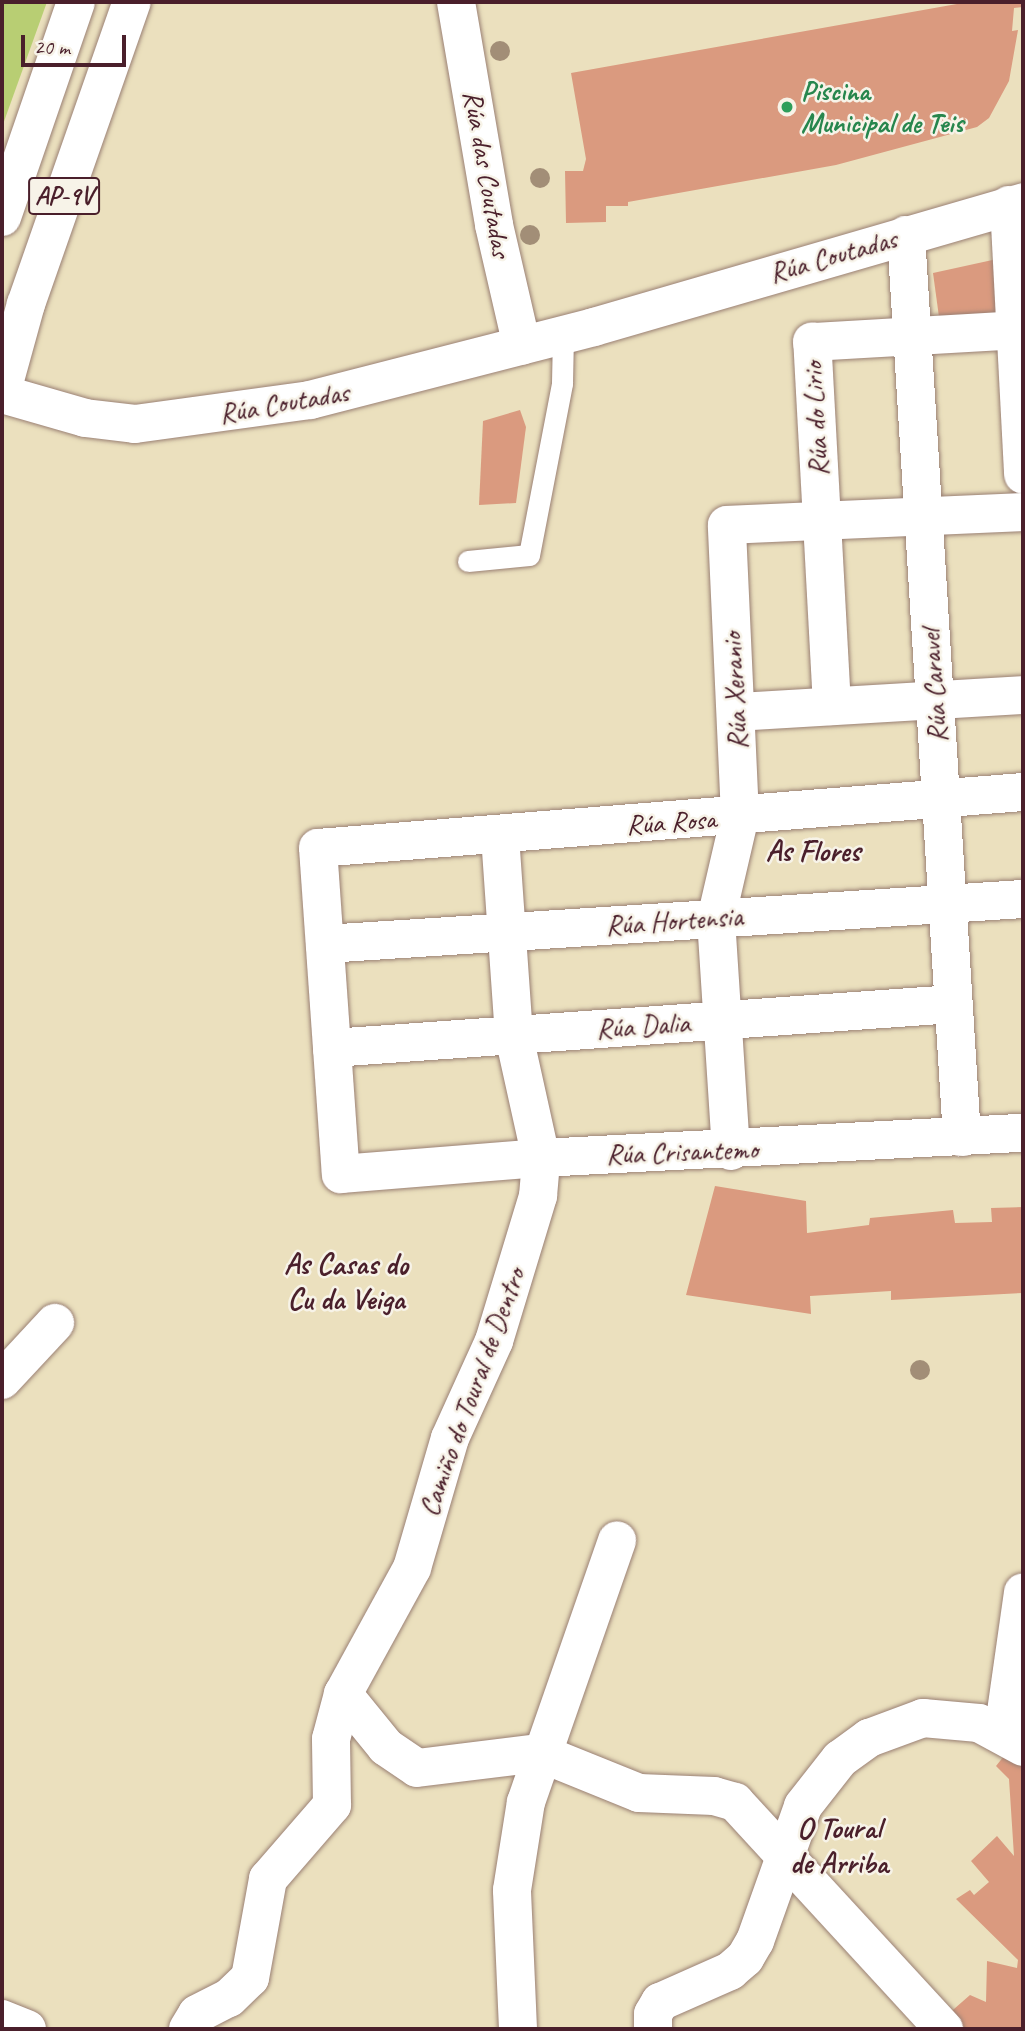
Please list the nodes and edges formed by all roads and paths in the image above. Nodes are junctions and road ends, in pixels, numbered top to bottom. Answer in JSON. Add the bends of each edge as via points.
{"nodes":[{"id":1,"x":76,"y":2,"type":"edge"},
{"id":2,"x":132,"y":2,"type":"edge"},
{"id":3,"x":456,"y":2,"type":"edge"},
{"id":4,"x":1016,"y":204,"type":"edge"},
{"id":5,"x":2,"y":217,"type":"edge"},
{"id":6,"x":906,"y":235,"type":"junction"},
{"id":7,"x":1020,"y":330,"type":"edge"},
{"id":8,"x":563,"y":335,"type":"junction"},
{"id":9,"x":913,"y":336,"type":"junction"},
{"id":10,"x":522,"y":346,"type":"junction"},
{"id":11,"x":13,"y":397,"type":"edge"},
{"id":12,"x":1023,"y":475,"type":"edge"},
{"id":13,"x":1023,"y":512,"type":"edge"},
{"id":14,"x":923,"y":518,"type":"junction"},
{"id":15,"x":822,"y":522,"type":"junction"},
{"id":16,"x":468,"y":561,"type":"dead end"},
{"id":17,"x":1023,"y":695,"type":"edge"},
{"id":18,"x":935,"y":701,"type":"junction"},
{"id":19,"x":832,"y":706,"type":"junction"},
{"id":20,"x":737,"y":712,"type":"junction"},
{"id":21,"x":1023,"y":792,"type":"edge"},
{"id":22,"x":941,"y":797,"type":"junction"},
{"id":23,"x":740,"y":816,"type":"junction"},
{"id":24,"x":500,"y":834,"type":"junction"},
{"id":25,"x":1023,"y":899,"type":"edge"},
{"id":26,"x":947,"y":904,"type":"junction"},
{"id":27,"x":716,"y":919,"type":"junction"},
{"id":28,"x":507,"y":932,"type":"junction"},
{"id":29,"x":326,"y":944,"type":"junction"},
{"id":30,"x":953,"y":1004,"type":"junction"},
{"id":31,"x":722,"y":1021,"type":"junction"},
{"id":32,"x":514,"y":1035,"type":"junction"},
{"id":33,"x":332,"y":1048,"type":"junction"},
{"id":34,"x":1023,"y":1133,"type":"edge"},
{"id":35,"x":962,"y":1137,"type":"junction"},
{"id":36,"x":731,"y":1151,"type":"junction"},
{"id":37,"x":541,"y":1158,"type":"junction"},
{"id":38,"x":55,"y":1323,"type":"dead end"},
{"id":39,"x":2,"y":1380,"type":"edge"},
{"id":40,"x":617,"y":1540,"type":"dead end"},
{"id":41,"x":1023,"y":1592,"type":"edge"},
{"id":42,"x":343,"y":1694,"type":"junction"},
{"id":43,"x":1013,"y":1740,"type":"edge"},
{"id":44,"x":540,"y":1753,"type":"junction"},
{"id":45,"x":786,"y":1854,"type":"junction"},
{"id":46,"x":2,"y":2019,"type":"edge"},
{"id":47,"x":27,"y":2029,"type":"edge"},
{"id":48,"x":188,"y":2029,"type":"edge"},
{"id":49,"x":517,"y":2029,"type":"edge"},
{"id":50,"x":653,"y":2029,"type":"edge"},
{"id":51,"x":944,"y":2029,"type":"edge"}],
"edges":[{"from":1,"to":5,"type":"main road","number":"AP-9V"},
{"from":2,"to":11,"type":"main road","number":"AP-9V","via":[[26,304]]},
{"from":3,"to":10,"type":"main road","name":"Rúa das Coutadas","via":[[494,225]]},
{"from":4,"to":6,"type":"main road","name":"Rúa Coutadas"},
{"from":4,"to":7,"type":"main road"},
{"from":6,"to":8,"type":"main road","name":"Rúa Coutadas"},
{"from":6,"to":9,"type":"main road","name":"Rúa Caravel"},
{"from":7,"to":9,"type":"main road","name":"Rúa do Lirio"},
{"from":7,"to":12,"type":"main road"},
{"from":8,"to":10,"type":"main road","name":"Rúa Coutadas"},
{"from":8,"to":16,"type":"lane","via":[[562,383],[529,555]]},
{"from":9,"to":14,"type":"main road","name":"Rúa Caravel"},
{"from":9,"to":15,"type":"main road","name":"Rúa do Lirio","via":[[812,342]]},
{"from":10,"to":11,"type":"main road","name":"Rúa Coutadas","via":[[352,391],[165,422],[111,422]]},
{"from":13,"to":14,"type":"main road","name":"Rúa Xeranio"},
{"from":14,"to":15,"type":"main road","name":"Rúa Xeranio"},
{"from":14,"to":18,"type":"main road","name":"Rúa Caravel"},
{"from":15,"to":19,"type":"main road","name":"Rúa do Lirio"},
{"from":15,"to":20,"type":"main road","name":"Rúa Xeranio","via":[[727,525]]},
{"from":17,"to":18,"type":"main road"},
{"from":18,"to":19,"type":"main road"},
{"from":18,"to":22,"type":"main road","name":"Rúa Caravel"},
{"from":19,"to":20,"type":"main road"},
{"from":20,"to":23,"type":"main road","name":"Rúa Xeranio"},
{"from":21,"to":22,"type":"main road","name":"Rúa Rosa"},
{"from":22,"to":23,"type":"main road","name":"Rúa Rosa"},
{"from":22,"to":26,"type":"main road","name":"Rúa Caravel"},
{"from":23,"to":24,"type":"main road","name":"Rúa Rosa"},
{"from":23,"to":27,"type":"main road","name":"Rúa Xeranio"},
{"from":24,"to":28,"type":"main road","name":"Camiño do Toural de Dentro"},
{"from":24,"to":29,"type":"main road","name":"Rúa Rosa","via":[[318,848]]},
{"from":25,"to":26,"type":"main road","name":"Rúa Hortensia"},
{"from":26,"to":27,"type":"main road","name":"Rúa Hortensia"},
{"from":26,"to":30,"type":"main road","name":"Rúa Caravel"},
{"from":27,"to":28,"type":"main road","name":"Rúa Hortensia"},
{"from":27,"to":31,"type":"main road","name":"Rúa Xeranio"},
{"from":28,"to":29,"type":"main road","name":"Rúa Hortensia"},
{"from":28,"to":32,"type":"main road","name":"Camiño do Toural de Dentro"},
{"from":29,"to":33,"type":"main road"},
{"from":30,"to":31,"type":"main road","name":"Rúa Dalia"},
{"from":30,"to":35,"type":"main road","name":"Rúa Caravel"},
{"from":31,"to":32,"type":"main road","name":"Rúa Dalia"},
{"from":31,"to":36,"type":"main road","name":"Rúa Xeranio"},
{"from":32,"to":33,"type":"main road","name":"Rúa Dalia"},
{"from":32,"to":37,"type":"main road","name":"Camiño do Toural de Dentro"},
{"from":33,"to":37,"type":"main road","name":"Rúa Crisantemo","via":[[341,1174]]},
{"from":34,"to":35,"type":"main road","name":"Rúa Crisantemo"},
{"from":35,"to":36,"type":"main road","name":"Rúa Crisantemo"},
{"from":36,"to":37,"type":"main road","name":"Rúa Crisantemo"},
{"from":37,"to":42,"type":"main road","name":"Camiño do Toural de Dentro","via":[[538,1196],[517,1270],[494,1341],[450,1438],[412,1568]]},
{"from":38,"to":39,"type":"main road"},
{"from":40,"to":44,"type":"main road"},
{"from":41,"to":43,"type":"main road"},
{"from":42,"to":44,"type":"main road","via":[[386,1747],[417,1768]]},
{"from":42,"to":48,"type":"main road","name":"Camiño do Toural de Dentro","via":[[331,1739],[332,1805],[268,1879],[250,1978],[229,1998],[197,2014]]},
{"from":43,"to":45,"type":"main road","via":[[955,1718],[923,1718],[869,1738],[821,1781],[803,1806]]},
{"from":44,"to":45,"type":"main road","via":[[639,1793],[714,1796],[735,1802]]},
{"from":44,"to":49,"type":"main road","via":[[526,1802],[512,1890]]},
{"from":45,"to":50,"type":"main road","via":[[745,1958],[730,1971],[660,2002],[653,2014]]},
{"from":45,"to":51,"type":"main road"},
{"from":46,"to":47,"type":"main road"}]}
